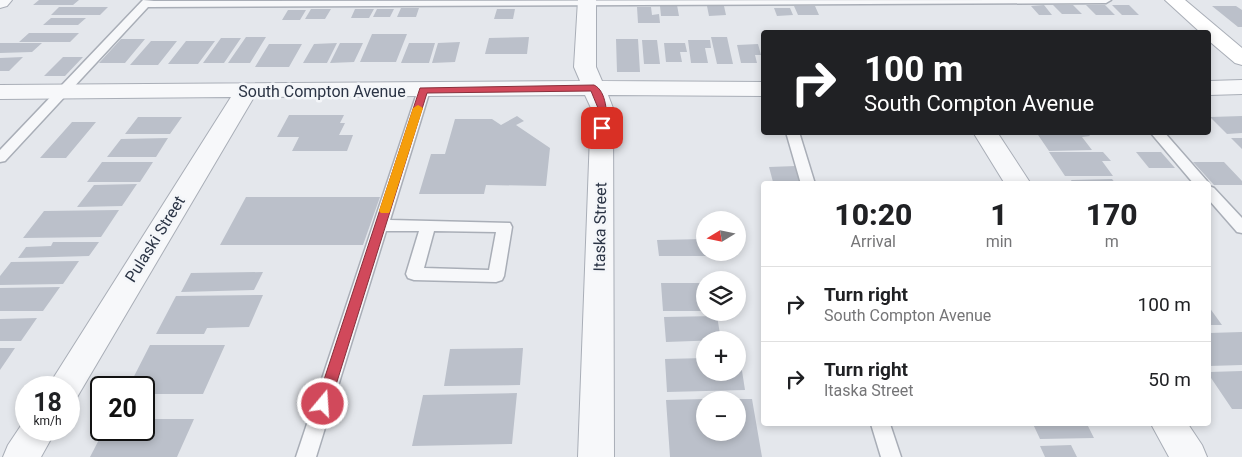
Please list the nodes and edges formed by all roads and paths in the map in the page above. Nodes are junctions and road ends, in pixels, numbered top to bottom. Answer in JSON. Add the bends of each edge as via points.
{"nodes":[{"id":1,"x":3,"y":0,"type":"edge"},
{"id":2,"x":1106,"y":0,"type":"edge"},
{"id":3,"x":1174,"y":0,"type":"edge"},
{"id":4,"x":587,"y":1,"type":"edge"},
{"id":5,"x":0,"y":2,"type":"edge"},
{"id":6,"x":147,"y":2,"type":"edge"},
{"id":7,"x":1209,"y":30,"type":"edge"},
{"id":8,"x":1211,"y":32,"type":"edge"},
{"id":9,"x":1242,"y":59,"type":"edge"},
{"id":10,"x":594,"y":88,"type":"junction"},
{"id":11,"x":1211,"y":88,"type":"edge"},
{"id":12,"x":1242,"y":88,"type":"edge"},
{"id":13,"x":761,"y":89,"type":"edge"},
{"id":14,"x":424,"y":90,"type":"junction"},
{"id":15,"x":246,"y":91,"type":"junction"},
{"id":16,"x":0,"y":92,"type":"edge"},
{"id":17,"x":62,"y":92,"type":"junction"},
{"id":18,"x":793,"y":135,"type":"edge"},
{"id":19,"x":987,"y":135,"type":"edge"},
{"id":20,"x":1159,"y":135,"type":"edge"},
{"id":21,"x":0,"y":158,"type":"edge"},
{"id":22,"x":807,"y":181,"type":"edge"},
{"id":23,"x":1016,"y":181,"type":"edge"},
{"id":24,"x":1199,"y":181,"type":"edge"},
{"id":25,"x":1211,"y":194,"type":"edge"},
{"id":26,"x":380,"y":225,"type":"junction"},
{"id":27,"x":428,"y":226,"type":"junction"},
{"id":28,"x":1242,"y":228,"type":"edge"},
{"id":29,"x":71,"y":376,"type":"edge"},
{"id":30,"x":882,"y":426,"type":"edge"},
{"id":31,"x":1169,"y":426,"type":"edge"},
{"id":32,"x":31,"y":441,"type":"edge"},
{"id":33,"x":21,"y":457,"type":"edge"},
{"id":34,"x":306,"y":457,"type":"edge"},
{"id":35,"x":596,"y":457,"type":"edge"},
{"id":36,"x":891,"y":457,"type":"edge"},
{"id":37,"x":1189,"y":457,"type":"edge"}],
"edges":[{"from":1,"to":5,"type":"street"},
{"from":2,"to":4,"type":"lane"},
{"from":3,"to":7,"type":"street"},
{"from":4,"to":6,"type":"lane"},
{"from":4,"to":10,"type":"street","name":"Itaska Street","via":[[586,67]]},
{"from":6,"to":17,"type":"lane"},
{"from":8,"to":9,"type":"street"},
{"from":10,"to":13,"type":"street","name":"South Compton Avenue"},
{"from":10,"to":14,"type":"street","name":"South Compton Avenue"},
{"from":10,"to":35,"type":"street","name":"Itaska Street","via":[[602,108]]},
{"from":11,"to":12,"type":"street"},
{"from":14,"to":15,"type":"street","name":"South Compton Avenue"},
{"from":14,"to":26,"type":"lane"},
{"from":15,"to":17,"type":"street","name":"South Compton Avenue"},
{"from":15,"to":29,"type":"street","name":"Pulaski Street"},
{"from":16,"to":17,"type":"street","name":"South Compton Avenue"},
{"from":17,"to":21,"type":"lane"},
{"from":18,"to":22,"type":"lane"},
{"from":19,"to":23,"type":"street"},
{"from":20,"to":24,"type":"lane"},
{"from":25,"to":28,"type":"lane"},
{"from":26,"to":27,"type":"lane"},
{"from":26,"to":34,"type":"lane"},
{"from":27,"to":27,"type":"lane","via":[[414,274],[496,276],[505,227]]},
{"from":30,"to":36,"type":"lane"},
{"from":31,"to":37,"type":"street"},
{"from":32,"to":33,"type":"street"}]}
